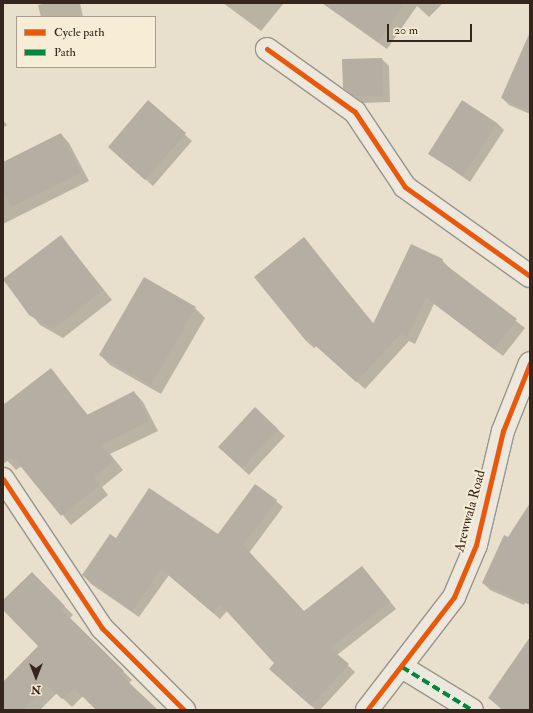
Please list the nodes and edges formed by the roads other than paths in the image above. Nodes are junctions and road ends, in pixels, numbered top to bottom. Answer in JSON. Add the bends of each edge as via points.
{"nodes":[{"id":1,"x":267,"y":49,"type":"dead end"},
{"id":2,"x":530,"y":276,"type":"edge"},
{"id":3,"x":530,"y":364,"type":"edge"},
{"id":4,"x":3,"y":479,"type":"edge"},
{"id":5,"x":402,"y":667,"type":"junction"},
{"id":6,"x":184,"y":710,"type":"edge"},
{"id":7,"x":368,"y":710,"type":"edge"},
{"id":8,"x":472,"y":710,"type":"edge"}],
"edges":[{"from":1,"to":2,"type":"street","via":[[355,112],[405,187]]},
{"from":3,"to":5,"type":"street","name":"Arewwala Road","via":[[503,431],[476,545],[454,597]]},
{"from":4,"to":6,"type":"street","via":[[102,628]]},
{"from":5,"to":7,"type":"street","name":"Arewwala Road"},
{"from":5,"to":8,"type":"street"}]}
